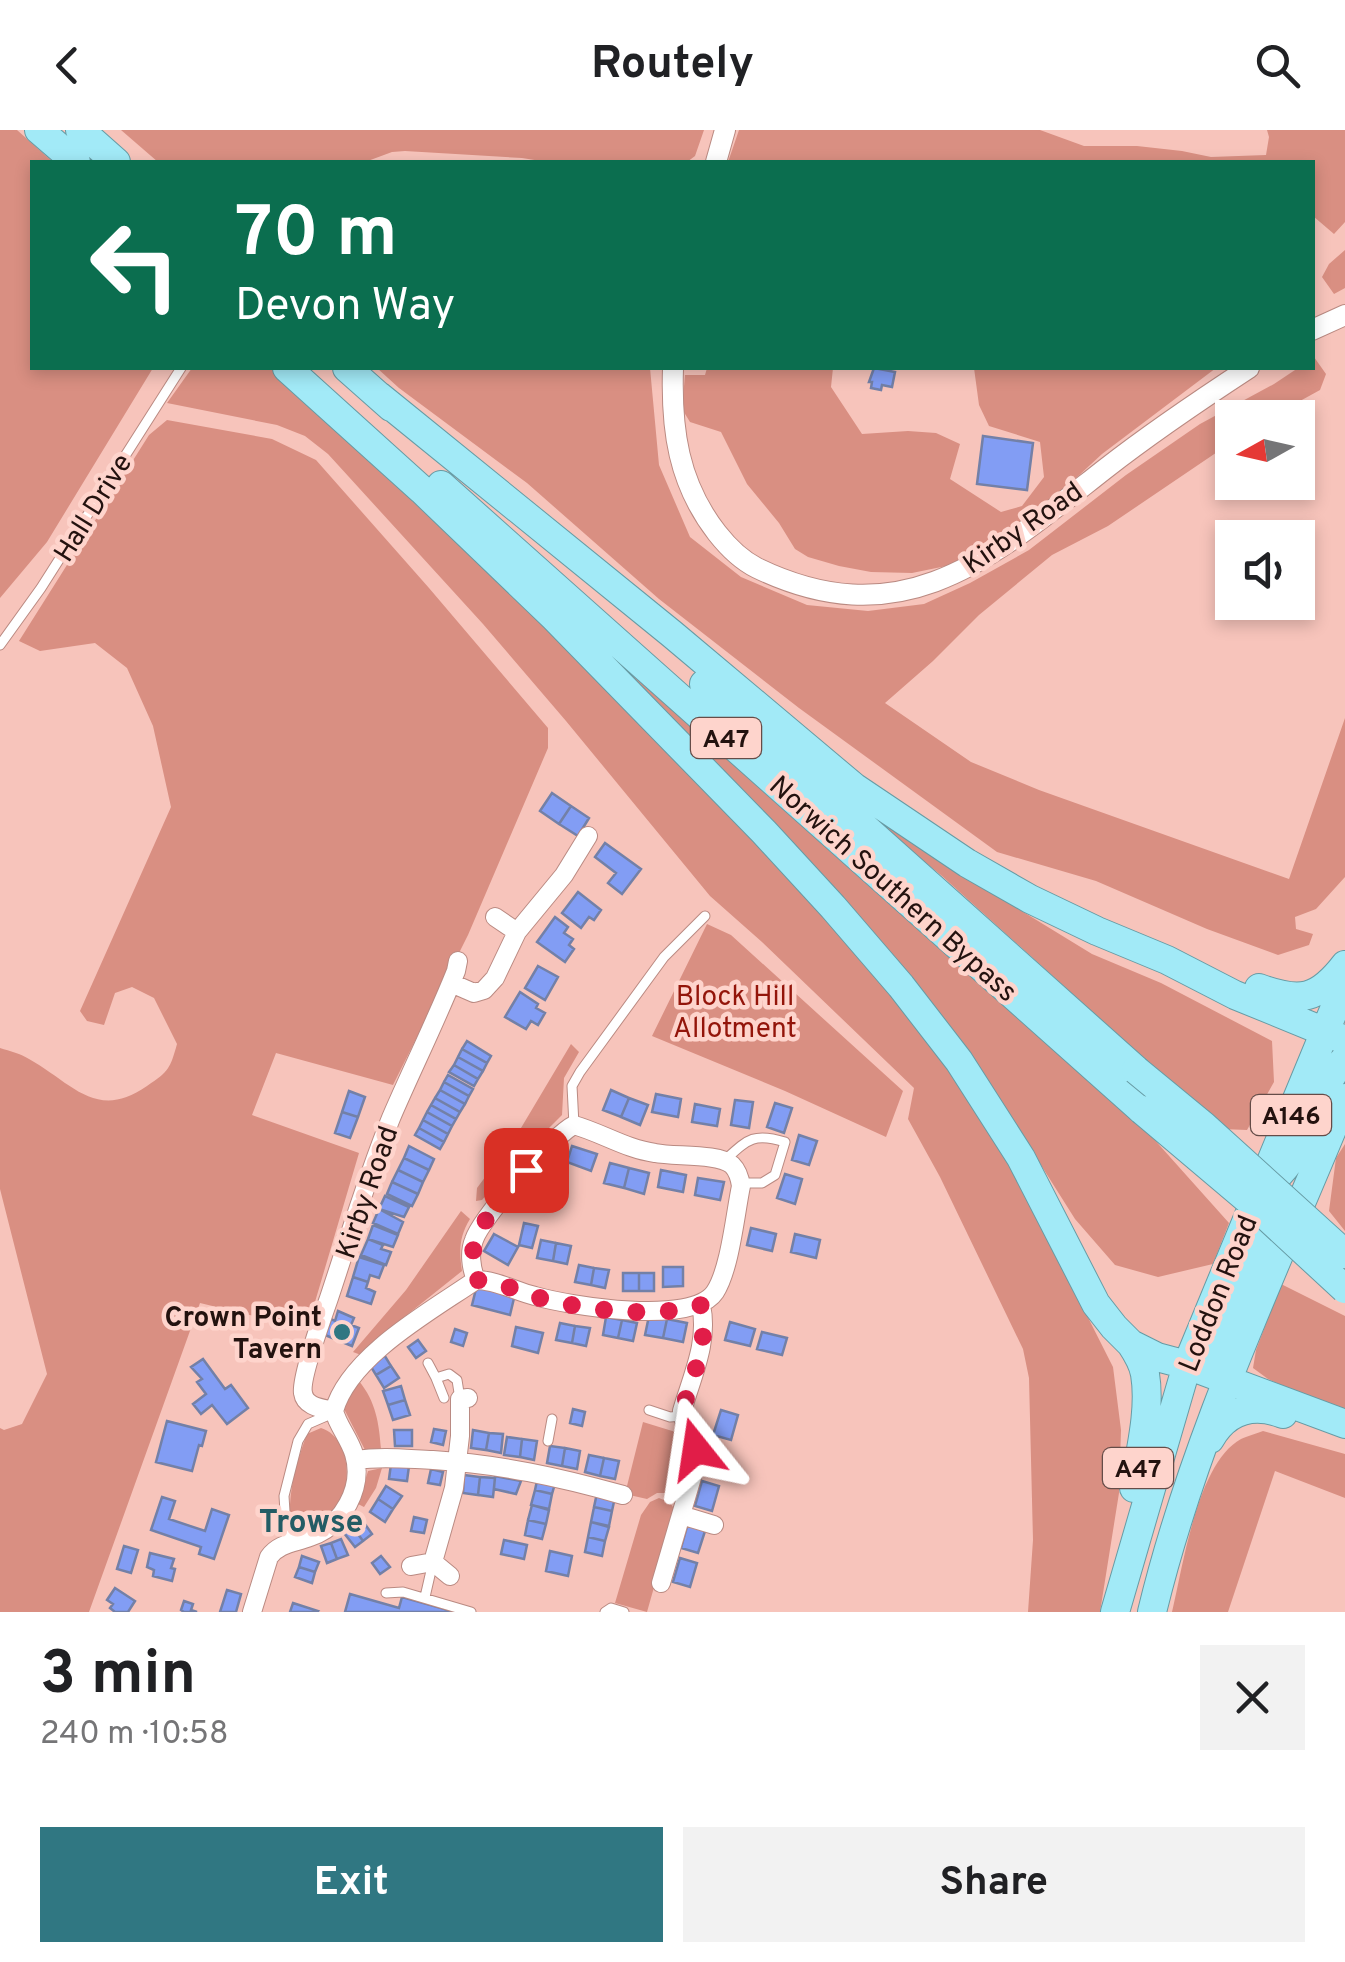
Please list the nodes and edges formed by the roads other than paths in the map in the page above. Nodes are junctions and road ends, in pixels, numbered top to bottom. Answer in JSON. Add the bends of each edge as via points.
{"nodes":[{"id":1,"x":39,"y":130,"type":"edge"},
{"id":2,"x":725,"y":130,"type":"edge"},
{"id":3,"x":73,"y":151,"type":"edge"},
{"id":4,"x":108,"y":160,"type":"edge"},
{"id":5,"x":717,"y":160,"type":"edge"},
{"id":6,"x":1345,"y":315,"type":"edge"},
{"id":7,"x":1315,"y":329,"type":"edge"},
{"id":8,"x":180,"y":370,"type":"edge"},
{"id":9,"x":289,"y":370,"type":"edge"},
{"id":10,"x":310,"y":370,"type":"edge"},
{"id":11,"x":349,"y":370,"type":"edge"},
{"id":12,"x":673,"y":370,"type":"edge"},
{"id":13,"x":1245,"y":370,"type":"edge"},
{"id":14,"x":379,"y":396,"type":"junction"},
{"id":15,"x":0,"y":645,"type":"edge"},
{"id":16,"x":588,"y":836,"type":"dead end"},
{"id":17,"x":495,"y":916,"type":"dead end"},
{"id":18,"x":705,"y":916,"type":"dead end"},
{"id":19,"x":517,"y":932,"type":"junction"},
{"id":20,"x":458,"y":960,"type":"dead end"},
{"id":21,"x":1167,"y":960,"type":"junction"},
{"id":22,"x":1345,"y":965,"type":"edge"},
{"id":23,"x":451,"y":982,"type":"junction"},
{"id":24,"x":1345,"y":983,"type":"edge"},
{"id":25,"x":1335,"y":1036,"type":"edge"},
{"id":26,"x":1345,"y":1059,"type":"edge"},
{"id":27,"x":1345,"y":1098,"type":"edge"},
{"id":28,"x":574,"y":1125,"type":"junction"},
{"id":29,"x":1330,"y":1134,"type":"junction"},
{"id":30,"x":724,"y":1161,"type":"junction"},
{"id":31,"x":740,"y":1183,"type":"junction"},
{"id":32,"x":1255,"y":1199,"type":"junction"},
{"id":33,"x":1345,"y":1254,"type":"edge"},
{"id":34,"x":476,"y":1280,"type":"junction"},
{"id":35,"x":1345,"y":1289,"type":"edge"},
{"id":36,"x":701,"y":1305,"type":"junction"},
{"id":37,"x":1132,"y":1344,"type":"junction"},
{"id":38,"x":428,"y":1364,"type":"dead end"},
{"id":39,"x":1187,"y":1365,"type":"junction"},
{"id":40,"x":436,"y":1378,"type":"junction"},
{"id":41,"x":1228,"y":1380,"type":"junction"},
{"id":42,"x":458,"y":1398,"type":"junction"},
{"id":43,"x":650,"y":1410,"type":"dead end"},
{"id":44,"x":334,"y":1412,"type":"junction"},
{"id":45,"x":682,"y":1416,"type":"junction"},
{"id":46,"x":552,"y":1420,"type":"dead end"},
{"id":47,"x":1345,"y":1424,"type":"edge"},
{"id":48,"x":1345,"y":1438,"type":"edge"},
{"id":49,"x":548,"y":1441,"type":"dead end"},
{"id":50,"x":1201,"y":1454,"type":"junction"},
{"id":51,"x":356,"y":1460,"type":"junction"},
{"id":52,"x":458,"y":1462,"type":"junction"},
{"id":53,"x":623,"y":1495,"type":"dead end"},
{"id":54,"x":680,"y":1515,"type":"junction"},
{"id":55,"x":714,"y":1525,"type":"dead end"},
{"id":56,"x":288,"y":1544,"type":"junction"},
{"id":57,"x":433,"y":1562,"type":"junction"},
{"id":58,"x":411,"y":1566,"type":"dead end"},
{"id":59,"x":450,"y":1576,"type":"dead end"},
{"id":60,"x":661,"y":1582,"type":"dead end"},
{"id":61,"x":386,"y":1593,"type":"dead end"},
{"id":62,"x":425,"y":1597,"type":"junction"},
{"id":63,"x":1117,"y":1603,"type":"edge"},
{"id":64,"x":252,"y":1612,"type":"edge"},
{"id":65,"x":470,"y":1612,"type":"edge"},
{"id":66,"x":605,"y":1612,"type":"edge"},
{"id":67,"x":624,"y":1612,"type":"edge"},
{"id":68,"x":1152,"y":1612,"type":"edge"}],
"edges":[{"from":1,"to":3,"type":"highway"},
{"from":2,"to":5,"type":"street"},
{"from":3,"to":4,"type":"highway"},
{"from":6,"to":7,"type":"street"},
{"from":8,"to":15,"type":"lane","name":"Hall Drive"},
{"from":9,"to":37,"type":"highway","number":"A47","via":[[554,618],[764,832],[902,986],[1022,1158],[1096,1304]]},
{"from":10,"to":35,"type":"highway","name":"Norwich Southern Bypass","number":"A47","bridge":true},
{"from":11,"to":14,"type":"highway","name":"Norwich Southern Bypass","number":"A47"},
{"from":12,"to":13,"type":"street","name":"Kirby Road","via":[[680,462],[722,540],[744,562],[779,578],[843,595],[876,595],[956,574],[990,554]]},
{"from":14,"to":21,"type":"highway","number":"A47","via":[[854,787],[1030,899]]},
{"from":14,"to":33,"type":"highway","name":"Norwich Southern Bypass","number":"A47","bridge":true},
{"from":16,"to":19,"type":"street"},
{"from":17,"to":19,"type":"street"},
{"from":18,"to":28,"type":"lane","via":[[664,957],[580,1072],[572,1086]]},
{"from":19,"to":23,"type":"street","via":[[484,990]]},
{"from":20,"to":23,"type":"street","name":"Kirby Road"},
{"from":21,"to":22,"type":"highway","number":"A47","via":[[1291,998],[1317,993]]},
{"from":21,"to":25,"type":"highway","number":"A47"},
{"from":23,"to":44,"type":"street","name":"Kirby Road","via":[[390,1120],[316,1334],[303,1396]]},
{"from":24,"to":25,"type":"highway","name":"Loddon Road","number":"A146"},
{"from":25,"to":32,"type":"highway","name":"Loddon Road","number":"A146"},
{"from":26,"to":32,"type":"highway","via":[[1288,1165]]},
{"from":27,"to":29,"type":"highway","name":"Loddon Road","number":"A146"},
{"from":28,"to":30,"type":"street","via":[[655,1154]]},
{"from":28,"to":34,"type":"street","via":[[526,1170],[474,1238]]},
{"from":29,"to":39,"type":"highway","via":[[1266,1232],[1217,1345]]},
{"from":29,"to":41,"type":"highway","name":"Loddon Road","number":"A146"},
{"from":30,"to":31,"type":"street"},
{"from":30,"to":31,"type":"lane","via":[[756,1136],[785,1142],[775,1176]]},
{"from":31,"to":36,"type":"street","via":[[722,1276]]},
{"from":32,"to":39,"type":"highway","name":"Loddon Road","number":"A146"},
{"from":34,"to":36,"type":"street","via":[[613,1309]]},
{"from":34,"to":44,"type":"street","via":[[384,1344],[338,1398]]},
{"from":36,"to":45,"type":"street","via":[[704,1339]]},
{"from":37,"to":39,"type":"highway","number":"A47"},
{"from":37,"to":63,"type":"highway","number":"A47","via":[[1146,1394]]},
{"from":38,"to":40,"type":"lane"},
{"from":39,"to":41,"type":"highway","number":"A47"},
{"from":39,"to":63,"type":"highway","name":"Loddon Road","number":"A146"},
{"from":40,"to":42,"type":"lane"},
{"from":40,"to":42,"type":"lane","via":[[449,1374],[457,1380]]},
{"from":41,"to":47,"type":"highway","number":"A47"},
{"from":41,"to":50,"type":"highway","name":"Loddon Road","number":"A146"},
{"from":42,"to":52,"type":"street"},
{"from":43,"to":45,"type":"lane"},
{"from":44,"to":51,"type":"street"},
{"from":44,"to":56,"type":"lane","via":[[308,1424],[298,1441],[284,1496]]},
{"from":45,"to":54,"type":"street","via":[[698,1457]]},
{"from":46,"to":49,"type":"lane"},
{"from":48,"to":50,"type":"highway","number":"A47","via":[[1275,1410],[1247,1408],[1228,1417]]},
{"from":50,"to":68,"type":"highway","name":"Loddon Road","number":"A146"},
{"from":51,"to":52,"type":"street"},
{"from":51,"to":56,"type":"street","via":[[342,1515],[319,1534]]},
{"from":52,"to":53,"type":"street","via":[[540,1469],[561,1485]]},
{"from":52,"to":57,"type":"street"},
{"from":54,"to":55,"type":"street"},
{"from":54,"to":60,"type":"street"},
{"from":56,"to":64,"type":"street","via":[[269,1558]]},
{"from":57,"to":58,"type":"street"},
{"from":57,"to":59,"type":"street"},
{"from":57,"to":62,"type":"lane"},
{"from":61,"to":62,"type":"lane"},
{"from":62,"to":65,"type":"lane"},
{"from":66,"to":67,"type":"lane"}]}
